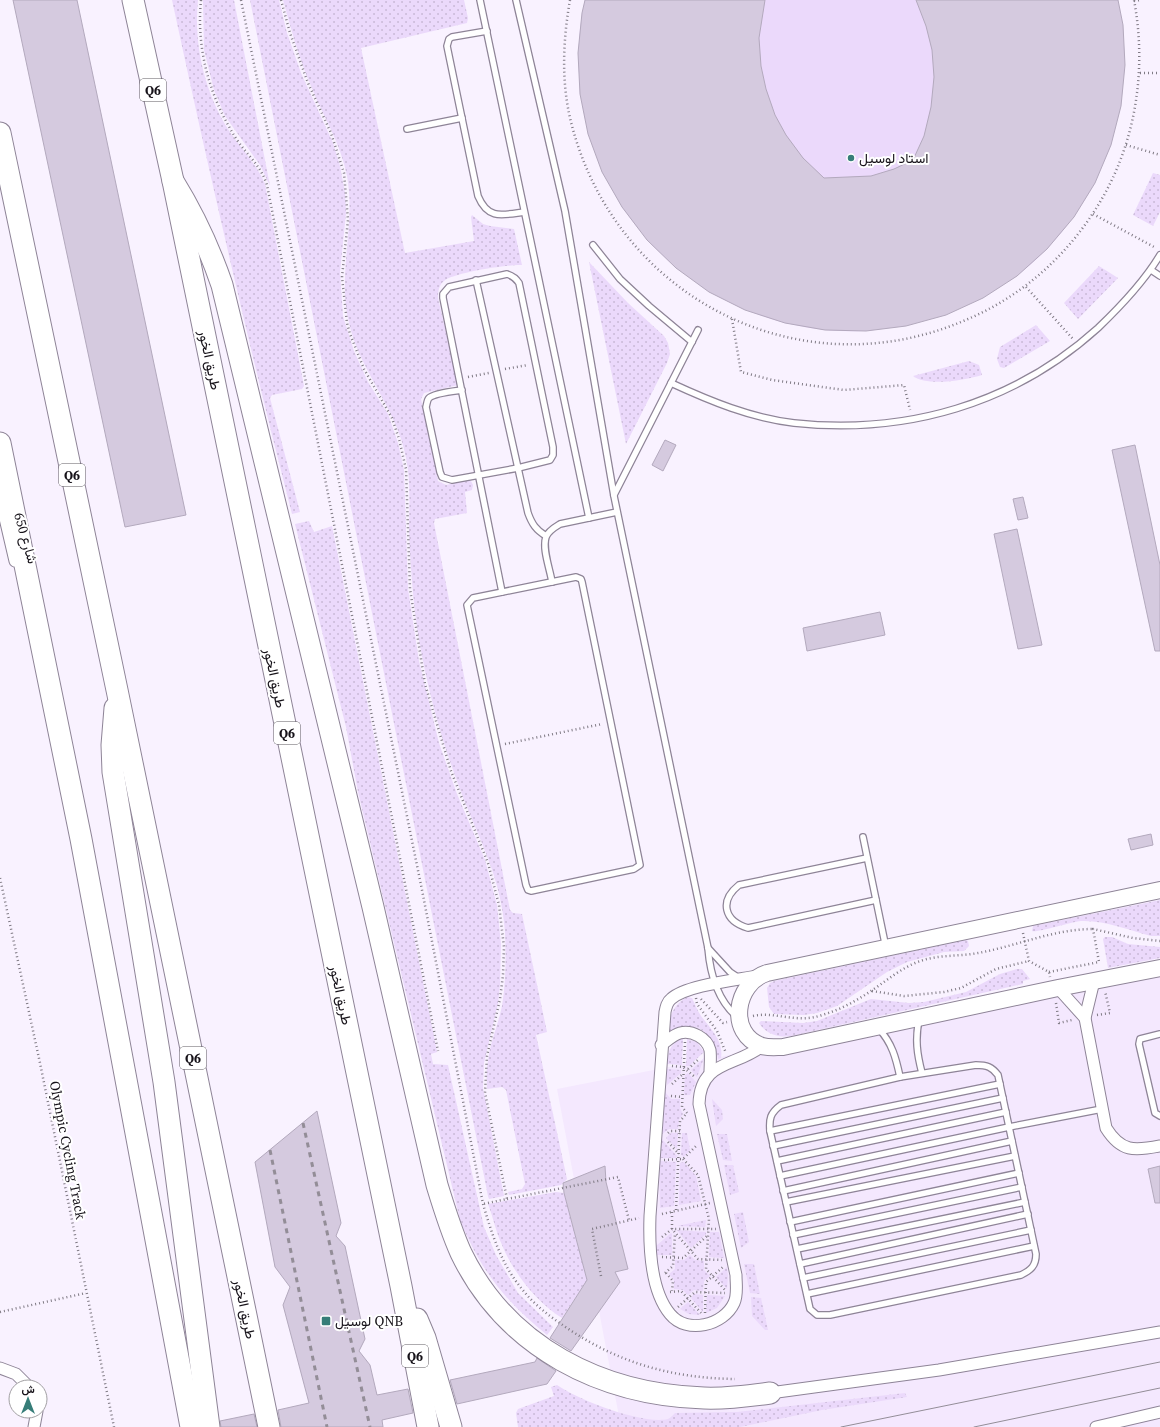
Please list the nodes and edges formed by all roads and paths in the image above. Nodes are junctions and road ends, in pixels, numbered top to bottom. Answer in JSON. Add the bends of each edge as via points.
{"nodes":[{"id":1,"x":133,"y":0,"type":"edge"},
{"id":2,"x":201,"y":0,"type":"edge"},
{"id":3,"x":241,"y":0,"type":"edge"},
{"id":4,"x":281,"y":0,"type":"edge"},
{"id":5,"x":480,"y":0,"type":"edge"},
{"id":6,"x":516,"y":0,"type":"edge"},
{"id":7,"x":570,"y":0,"type":"edge"},
{"id":8,"x":1140,"y":0,"type":"edge"},
{"id":9,"x":1134,"y":1,"type":"edge"},
{"id":10,"x":487,"y":31,"type":"junction"},
{"id":11,"x":1140,"y":72,"type":"junction"},
{"id":12,"x":1160,"y":73,"type":"edge"},
{"id":13,"x":462,"y":118,"type":"junction"},
{"id":14,"x":407,"y":129,"type":"dead end"},
{"id":15,"x":0,"y":133,"type":"edge"},
{"id":16,"x":1126,"y":145,"type":"junction"},
{"id":17,"x":1160,"y":155,"type":"edge"},
{"id":18,"x":173,"y":181,"type":"junction"},
{"id":19,"x":524,"y":212,"type":"junction"},
{"id":20,"x":1093,"y":214,"type":"junction"},
{"id":21,"x":1147,"y":243,"type":"dead end"},
{"id":22,"x":593,"y":245,"type":"dead end"},
{"id":23,"x":1160,"y":254,"type":"edge"},
{"id":24,"x":1151,"y":270,"type":"junction"},
{"id":25,"x":1160,"y":276,"type":"edge"},
{"id":26,"x":476,"y":280,"type":"junction"},
{"id":27,"x":1026,"y":286,"type":"junction"},
{"id":28,"x":732,"y":319,"type":"junction"},
{"id":29,"x":1064,"y":328,"type":"dead end"},
{"id":30,"x":698,"y":330,"type":"dead end"},
{"id":31,"x":692,"y":342,"type":"junction"},
{"id":32,"x":671,"y":383,"type":"junction"},
{"id":33,"x":462,"y":390,"type":"junction"},
{"id":34,"x":912,"y":419,"type":"junction"},
{"id":35,"x":0,"y":443,"type":"edge"},
{"id":36,"x":518,"y":468,"type":"junction"},
{"id":37,"x":480,"y":475,"type":"junction"},
{"id":38,"x":614,"y":496,"type":"junction"},
{"id":39,"x":0,"y":497,"type":"edge"},
{"id":40,"x":617,"y":512,"type":"junction"},
{"id":41,"x":589,"y":518,"type":"junction"},
{"id":42,"x":546,"y":536,"type":"junction"},
{"id":43,"x":552,"y":582,"type":"junction"},
{"id":44,"x":29,"y":586,"type":"junction"},
{"id":45,"x":502,"y":592,"type":"junction"},
{"id":46,"x":117,"y":690,"type":"junction"},
{"id":47,"x":611,"y":722,"type":"junction"},
{"id":48,"x":497,"y":746,"type":"junction"},
{"id":49,"x":863,"y":837,"type":"dead end"},
{"id":50,"x":867,"y":858,"type":"junction"},
{"id":51,"x":0,"y":878,"type":"edge"},
{"id":52,"x":1160,"y":890,"type":"edge"},
{"id":53,"x":876,"y":900,"type":"junction"},
{"id":54,"x":1093,"y":929,"type":"junction"},
{"id":55,"x":1160,"y":941,"type":"edge"},
{"id":56,"x":708,"y":948,"type":"junction"},
{"id":57,"x":886,"y":948,"type":"junction"},
{"id":58,"x":1029,"y":961,"type":"dead end"},
{"id":59,"x":1160,"y":968,"type":"edge"},
{"id":60,"x":1049,"y":972,"type":"dead end"},
{"id":61,"x":757,"y":976,"type":"junction"},
{"id":62,"x":740,"y":979,"type":"junction"},
{"id":63,"x":1094,"y":981,"type":"junction"},
{"id":64,"x":716,"y":984,"type":"junction"},
{"id":65,"x":695,"y":988,"type":"junction"},
{"id":66,"x":1058,"y":988,"type":"junction"},
{"id":67,"x":871,"y":991,"type":"junction"},
{"id":68,"x":696,"y":1000,"type":"junction"},
{"id":69,"x":920,"y":1017,"type":"junction"},
{"id":70,"x":1085,"y":1018,"type":"junction"},
{"id":71,"x":740,"y":1020,"type":"junction"},
{"id":72,"x":877,"y":1026,"type":"junction"},
{"id":73,"x":686,"y":1032,"type":"junction"},
{"id":74,"x":1160,"y":1034,"type":"edge"},
{"id":75,"x":661,"y":1045,"type":"junction"},
{"id":76,"x":762,"y":1046,"type":"junction"},
{"id":77,"x":438,"y":1051,"type":"dead end"},
{"id":78,"x":729,"y":1062,"type":"junction"},
{"id":79,"x":710,"y":1073,"type":"junction"},
{"id":80,"x":922,"y":1073,"type":"junction"},
{"id":81,"x":683,"y":1074,"type":"junction"},
{"id":82,"x":900,"y":1077,"type":"junction"},
{"id":83,"x":1000,"y":1084,"type":"junction"},
{"id":84,"x":666,"y":1090,"type":"dead end"},
{"id":85,"x":669,"y":1093,"type":"dead end"},
{"id":86,"x":682,"y":1097,"type":"junction"},
{"id":87,"x":1003,"y":1098,"type":"junction"},
{"id":88,"x":1102,"y":1109,"type":"junction"},
{"id":89,"x":701,"y":1112,"type":"junction"},
{"id":90,"x":1006,"y":1112,"type":"junction"},
{"id":91,"x":687,"y":1113,"type":"junction"},
{"id":92,"x":1160,"y":1116,"type":"edge"},
{"id":93,"x":1009,"y":1127,"type":"junction"},
{"id":94,"x":680,"y":1130,"type":"junction"},
{"id":95,"x":770,"y":1131,"type":"junction"},
{"id":96,"x":706,"y":1136,"type":"junction"},
{"id":97,"x":663,"y":1137,"type":"dead end"},
{"id":98,"x":1012,"y":1141,"type":"junction"},
{"id":99,"x":773,"y":1146,"type":"junction"},
{"id":100,"x":1160,"y":1146,"type":"edge"},
{"id":101,"x":1015,"y":1156,"type":"junction"},
{"id":102,"x":678,"y":1160,"type":"junction"},
{"id":103,"x":683,"y":1160,"type":"junction"},
{"id":104,"x":654,"y":1161,"type":"junction"},
{"id":105,"x":777,"y":1161,"type":"junction"},
{"id":106,"x":1019,"y":1173,"type":"junction"},
{"id":107,"x":780,"y":1176,"type":"junction"},
{"id":108,"x":1022,"y":1187,"type":"junction"},
{"id":109,"x":783,"y":1191,"type":"junction"},
{"id":110,"x":507,"y":1199,"type":"junction"},
{"id":111,"x":720,"y":1202,"type":"junction"},
{"id":112,"x":786,"y":1202,"type":"junction"},
{"id":113,"x":1025,"y":1202,"type":"junction"},
{"id":114,"x":483,"y":1204,"type":"junction"},
{"id":115,"x":705,"y":1204,"type":"junction"},
{"id":116,"x":676,"y":1210,"type":"junction"},
{"id":117,"x":672,"y":1212,"type":"junction"},
{"id":118,"x":1028,"y":1214,"type":"junction"},
{"id":119,"x":650,"y":1216,"type":"junction"},
{"id":120,"x":629,"y":1220,"type":"junction"},
{"id":121,"x":790,"y":1222,"type":"junction"},
{"id":122,"x":726,"y":1227,"type":"junction"},
{"id":123,"x":672,"y":1229,"type":"junction"},
{"id":124,"x":709,"y":1230,"type":"junction"},
{"id":125,"x":1031,"y":1230,"type":"junction"},
{"id":126,"x":675,"y":1233,"type":"junction"},
{"id":127,"x":708,"y":1235,"type":"junction"},
{"id":128,"x":793,"y":1235,"type":"junction"},
{"id":129,"x":1034,"y":1246,"type":"junction"},
{"id":130,"x":796,"y":1249,"type":"junction"},
{"id":131,"x":691,"y":1251,"type":"junction"},
{"id":132,"x":651,"y":1252,"type":"junction"},
{"id":133,"x":674,"y":1258,"type":"junction"},
{"id":134,"x":707,"y":1259,"type":"junction"},
{"id":135,"x":728,"y":1260,"type":"junction"},
{"id":136,"x":800,"y":1264,"type":"junction"},
{"id":137,"x":666,"y":1273,"type":"junction"},
{"id":138,"x":601,"y":1276,"type":"dead end"},
{"id":139,"x":713,"y":1276,"type":"junction"},
{"id":140,"x":803,"y":1278,"type":"junction"},
{"id":141,"x":656,"y":1281,"type":"junction"},
{"id":142,"x":401,"y":1286,"type":"junction"},
{"id":143,"x":672,"y":1291,"type":"junction"},
{"id":144,"x":730,"y":1291,"type":"junction"},
{"id":145,"x":705,"y":1292,"type":"junction"},
{"id":146,"x":86,"y":1293,"type":"junction"},
{"id":147,"x":807,"y":1294,"type":"junction"},
{"id":148,"x":661,"y":1297,"type":"junction"},
{"id":149,"x":688,"y":1298,"type":"junction"},
{"id":150,"x":0,"y":1312,"type":"edge"},
{"id":151,"x":670,"y":1314,"type":"junction"},
{"id":152,"x":1160,"y":1332,"type":"edge"},
{"id":153,"x":0,"y":1368,"type":"edge"},
{"id":154,"x":21,"y":1379,"type":"edge"},
{"id":155,"x":740,"y":1379,"type":"dead end"},
{"id":156,"x":770,"y":1393,"type":"joint"},
{"id":157,"x":1160,"y":1412,"type":"edge"},
{"id":158,"x":114,"y":1427,"type":"edge"},
{"id":159,"x":191,"y":1427,"type":"edge"},
{"id":160,"x":209,"y":1427,"type":"edge"},
{"id":161,"x":269,"y":1427,"type":"edge"},
{"id":162,"x":428,"y":1427,"type":"edge"},
{"id":163,"x":450,"y":1427,"type":"edge"},
{"id":164,"x":1096,"y":1427,"type":"edge"}],
"edges":[{"from":1,"to":18,"type":"highway","name":"طريق الخور","number":"Q6"},
{"from":2,"to":77,"type":"path","via":[[200,34],[204,63],[212,90],[227,123],[260,168],[267,185]]},
{"from":3,"to":114,"type":"path","via":[[421,882]]},
{"from":4,"to":110,"type":"path","via":[[305,77],[336,147],[344,173],[348,220],[342,277],[347,322],[364,369],[392,418],[399,439],[406,469],[410,589],[425,684],[451,771],[488,863],[499,905],[504,947],[503,975],[487,1056],[485,1093]]},
{"from":5,"to":10,"type":"lane"},
{"from":6,"to":38,"type":"lane","via":[[566,212]]},
{"from":7,"to":28,"type":"path","via":[[565,32],[564,76],[570,120],[583,162],[603,202],[628,238],[658,270],[693,298]]},
{"from":8,"to":9,"type":"path"},
{"from":9,"to":11,"type":"path"},
{"from":10,"to":13,"type":"lane","via":[[452,37],[447,43]]},
{"from":10,"to":19,"type":"lane"},
{"from":11,"to":12,"type":"path"},
{"from":11,"to":16,"type":"path","via":[[1135,109]]},
{"from":13,"to":14,"type":"lane"},
{"from":13,"to":19,"type":"lane","via":[[482,206],[490,213],[501,215]]},
{"from":15,"to":46,"type":"highway","name":"طريق الخور","number":"Q6"},
{"from":16,"to":17,"type":"path"},
{"from":16,"to":20,"type":"path","via":[[1106,192]]},
{"from":18,"to":142,"type":"highway","name":"طريق الخور","number":"Q6"},
{"from":18,"to":156,"type":"highway","via":[[206,241],[222,285],[374,907],[437,1184],[462,1254],[480,1285],[502,1313],[528,1338],[577,1370],[639,1390],[672,1396],[718,1398]]},
{"from":19,"to":41,"type":"lane"},
{"from":20,"to":21,"type":"path"},
{"from":20,"to":27,"type":"path","via":[[1074,241]]},
{"from":22,"to":31,"type":"lane","via":[[620,279]]},
{"from":23,"to":24,"type":"lane"},
{"from":24,"to":25,"type":"lane"},
{"from":24,"to":34,"type":"lane","via":[[1112,315],[1079,345],[1039,373],[983,400]]},
{"from":26,"to":33,"type":"lane","via":[[450,286],[443,294]]},
{"from":26,"to":36,"type":"lane"},
{"from":26,"to":36,"type":"lane","via":[[507,274],[516,278],[519,284],[553,455],[550,460]]},
{"from":27,"to":28,"type":"path","via":[[988,310],[948,328],[905,340],[861,344],[817,343],[774,334]]},
{"from":27,"to":29,"type":"path"},
{"from":28,"to":34,"type":"path","via":[[742,372],[772,380],[844,390],[904,385]]},
{"from":30,"to":31,"type":"lane"},
{"from":31,"to":32,"type":"lane"},
{"from":32,"to":34,"type":"lane","via":[[740,411],[793,423],[842,426]]},
{"from":32,"to":38,"type":"lane"},
{"from":33,"to":37,"type":"lane"},
{"from":33,"to":37,"type":"lane","via":[[434,395],[427,402],[435,451],[442,477],[447,480]]},
{"from":35,"to":44,"type":"highway"},
{"from":36,"to":37,"type":"lane"},
{"from":36,"to":42,"type":"lane","via":[[532,524]]},
{"from":37,"to":45,"type":"lane"},
{"from":38,"to":40,"type":"lane"},
{"from":39,"to":44,"type":"street","name":"شارع 650","via":[[13,556]]},
{"from":40,"to":41,"type":"lane"},
{"from":40,"to":56,"type":"lane"},
{"from":41,"to":42,"type":"lane","via":[[560,524]]},
{"from":42,"to":43,"type":"lane","via":[[545,546]]},
{"from":43,"to":45,"type":"lane"},
{"from":43,"to":47,"type":"lane","via":[[576,577],[581,579]]},
{"from":44,"to":159,"type":"highway","via":[[81,840]]},
{"from":45,"to":48,"type":"lane","via":[[473,598],[469,600],[467,609]]},
{"from":46,"to":160,"type":"highway","via":[[112,738],[113,772],[164,1082]]},
{"from":46,"to":161,"type":"highway","name":"طريق الخور","number":"Q6"},
{"from":47,"to":48,"type":"path"},
{"from":47,"to":48,"type":"lane","via":[[640,865],[634,869],[535,891],[528,890],[526,885]]},
{"from":49,"to":50,"type":"lane"},
{"from":50,"to":53,"type":"lane"},
{"from":50,"to":53,"type":"lane","via":[[739,885],[731,891],[727,908],[732,920],[748,928]]},
{"from":51,"to":146,"type":"path","name":"Olympic Cycling Track"},
{"from":52,"to":57,"type":"street"},
{"from":53,"to":57,"type":"lane"},
{"from":54,"to":55,"type":"path"},
{"from":54,"to":60,"type":"path","via":[[1099,962]]},
{"from":54,"to":67,"type":"path","via":[[1061,931],[1025,943],[976,954],[953,954],[916,962]]},
{"from":56,"to":62,"type":"lane"},
{"from":56,"to":64,"type":"lane"},
{"from":57,"to":61,"type":"street"},
{"from":58,"to":67,"type":"path","via":[[996,969],[961,988],[944,992],[904,996]]},
{"from":59,"to":63,"type":"street"},
{"from":61,"to":62,"type":"street"},
{"from":61,"to":71,"type":"street","via":[[742,994]]},
{"from":62,"to":64,"type":"street"},
{"from":63,"to":66,"type":"street"},
{"from":63,"to":70,"type":"street"},
{"from":64,"to":65,"type":"street"},
{"from":64,"to":71,"type":"lane","via":[[724,1004]]},
{"from":65,"to":68,"type":"path"},
{"from":65,"to":75,"type":"street","via":[[677,995],[667,1004]]},
{"from":66,"to":69,"type":"street"},
{"from":66,"to":70,"type":"street"},
{"from":67,"to":71,"type":"path","via":[[842,1008],[811,1019],[758,1015]]},
{"from":68,"to":71,"type":"path","via":[[702,998],[723,1022]]},
{"from":68,"to":78,"type":"path","via":[[717,1031]]},
{"from":69,"to":72,"type":"street"},
{"from":69,"to":80,"type":"lane","via":[[916,1050]]},
{"from":70,"to":88,"type":"street"},
{"from":71,"to":76,"type":"street","via":[[747,1036]]},
{"from":72,"to":76,"type":"street","via":[[783,1047]]},
{"from":72,"to":82,"type":"lane","via":[[889,1039]]},
{"from":73,"to":75,"type":"street","via":[[673,1036]]},
{"from":73,"to":79,"type":"street","via":[[698,1035],[707,1044],[710,1050]]},
{"from":73,"to":81,"type":"path"},
{"from":74,"to":92,"type":"lane","via":[[1140,1039],[1139,1044],[1154,1113]]},
{"from":75,"to":104,"type":"street"},
{"from":76,"to":78,"type":"street","via":[[752,1054]]},
{"from":78,"to":79,"type":"street"},
{"from":79,"to":89,"type":"street","via":[[699,1094]]},
{"from":80,"to":82,"type":"lane"},
{"from":80,"to":83,"type":"lane","via":[[987,1065],[994,1069]]},
{"from":81,"to":84,"type":"path"},
{"from":81,"to":86,"type":"path"},
{"from":82,"to":95,"type":"lane","via":[[781,1105],[773,1111],[769,1120]]},
{"from":83,"to":87,"type":"lane"},
{"from":83,"to":95,"type":"lane"},
{"from":85,"to":86,"type":"path","via":[[672,1097]]},
{"from":86,"to":91,"type":"path","via":[[682,1107]]},
{"from":87,"to":90,"type":"lane"},
{"from":87,"to":99,"type":"lane"},
{"from":88,"to":93,"type":"lane"},
{"from":88,"to":100,"type":"street","via":[[1106,1128],[1113,1140],[1124,1147],[1137,1149]]},
{"from":89,"to":91,"type":"path"},
{"from":89,"to":96,"type":"street"},
{"from":90,"to":93,"type":"lane"},
{"from":90,"to":105,"type":"lane"},
{"from":91,"to":94,"type":"path","via":[[680,1121]]},
{"from":93,"to":98,"type":"lane"},
{"from":93,"to":107,"type":"lane"},
{"from":94,"to":97,"type":"path","via":[[670,1130]]},
{"from":94,"to":102,"type":"path"},
{"from":95,"to":99,"type":"lane"},
{"from":96,"to":103,"type":"path"},
{"from":96,"to":111,"type":"street"},
{"from":98,"to":101,"type":"lane"},
{"from":98,"to":109,"type":"lane"},
{"from":99,"to":105,"type":"lane"},
{"from":101,"to":106,"type":"lane"},
{"from":101,"to":112,"type":"lane"},
{"from":102,"to":103,"type":"path"},
{"from":102,"to":104,"type":"path"},
{"from":102,"to":116,"type":"path"},
{"from":103,"to":115,"type":"path","via":[[698,1175]]},
{"from":104,"to":119,"type":"street"},
{"from":105,"to":107,"type":"lane"},
{"from":106,"to":108,"type":"lane"},
{"from":106,"to":121,"type":"lane"},
{"from":107,"to":109,"type":"lane"},
{"from":108,"to":113,"type":"lane"},
{"from":108,"to":128,"type":"lane"},
{"from":109,"to":112,"type":"lane"},
{"from":110,"to":114,"type":"path"},
{"from":110,"to":120,"type":"path","via":[[618,1177]]},
{"from":111,"to":115,"type":"path"},
{"from":111,"to":122,"type":"street"},
{"from":112,"to":121,"type":"lane"},
{"from":113,"to":118,"type":"lane"},
{"from":113,"to":130,"type":"lane"},
{"from":114,"to":155,"type":"path","via":[[496,1246],[509,1270],[537,1306],[552,1318],[590,1343],[631,1362],[689,1377]]},
{"from":115,"to":116,"type":"path"},
{"from":115,"to":124,"type":"path"},
{"from":116,"to":117,"type":"path"},
{"from":117,"to":119,"type":"path"},
{"from":117,"to":123,"type":"path"},
{"from":118,"to":125,"type":"lane"},
{"from":118,"to":136,"type":"lane"},
{"from":119,"to":120,"type":"path"},
{"from":119,"to":132,"type":"street"},
{"from":120,"to":138,"type":"path","via":[[592,1229]]},
{"from":121,"to":128,"type":"lane"},
{"from":122,"to":124,"type":"path"},
{"from":122,"to":135,"type":"street"},
{"from":123,"to":124,"type":"path"},
{"from":123,"to":126,"type":"path"},
{"from":123,"to":132,"type":"path"},
{"from":124,"to":127,"type":"path"},
{"from":125,"to":129,"type":"lane"},
{"from":125,"to":140,"type":"lane"},
{"from":126,"to":131,"type":"path"},
{"from":126,"to":133,"type":"path"},
{"from":127,"to":131,"type":"path"},
{"from":127,"to":134,"type":"path"},
{"from":128,"to":130,"type":"lane"},
{"from":129,"to":147,"type":"lane"},
{"from":129,"to":147,"type":"lane","via":[[1036,1262],[1031,1270],[1021,1275],[830,1315],[817,1315],[810,1309]]},
{"from":130,"to":136,"type":"lane"},
{"from":131,"to":133,"type":"path","via":[[683,1258]]},
{"from":131,"to":134,"type":"path","via":[[698,1259]]},
{"from":132,"to":133,"type":"path"},
{"from":132,"to":141,"type":"street"},
{"from":133,"to":137,"type":"path","via":[[673,1266]]},
{"from":134,"to":135,"type":"path"},
{"from":134,"to":139,"type":"path","via":[[706,1269]]},
{"from":135,"to":139,"type":"path"},
{"from":135,"to":144,"type":"street","via":[[736,1275]]},
{"from":136,"to":140,"type":"lane"},
{"from":137,"to":141,"type":"path"},
{"from":137,"to":143,"type":"path","via":[[672,1281]]},
{"from":139,"to":144,"type":"path"},
{"from":139,"to":145,"type":"path","via":[[706,1282]]},
{"from":140,"to":147,"type":"lane"},
{"from":141,"to":148,"type":"street"},
{"from":142,"to":162,"type":"highway","name":"طريق الخور","number":"Q6"},
{"from":142,"to":163,"type":"highway","via":[[425,1338]]},
{"from":143,"to":148,"type":"path"},
{"from":143,"to":149,"type":"path","via":[[682,1291]]},
{"from":144,"to":145,"type":"path"},
{"from":144,"to":151,"type":"street","via":[[735,1301],[728,1313],[717,1321],[705,1325],[686,1324]]},
{"from":145,"to":149,"type":"path","via":[[695,1292]]},
{"from":145,"to":149,"type":"path","via":[[704,1316]]},
{"from":146,"to":150,"type":"path"},
{"from":146,"to":158,"type":"path","name":"Olympic Cycling Track"},
{"from":148,"to":151,"type":"street"},
{"from":149,"to":151,"type":"path"},
{"from":152,"to":156,"type":"street","via":[[939,1370]]},
{"from":153,"to":154,"type":"street","via":[[16,1374]]},
{"from":157,"to":164,"type":"street"}]}
